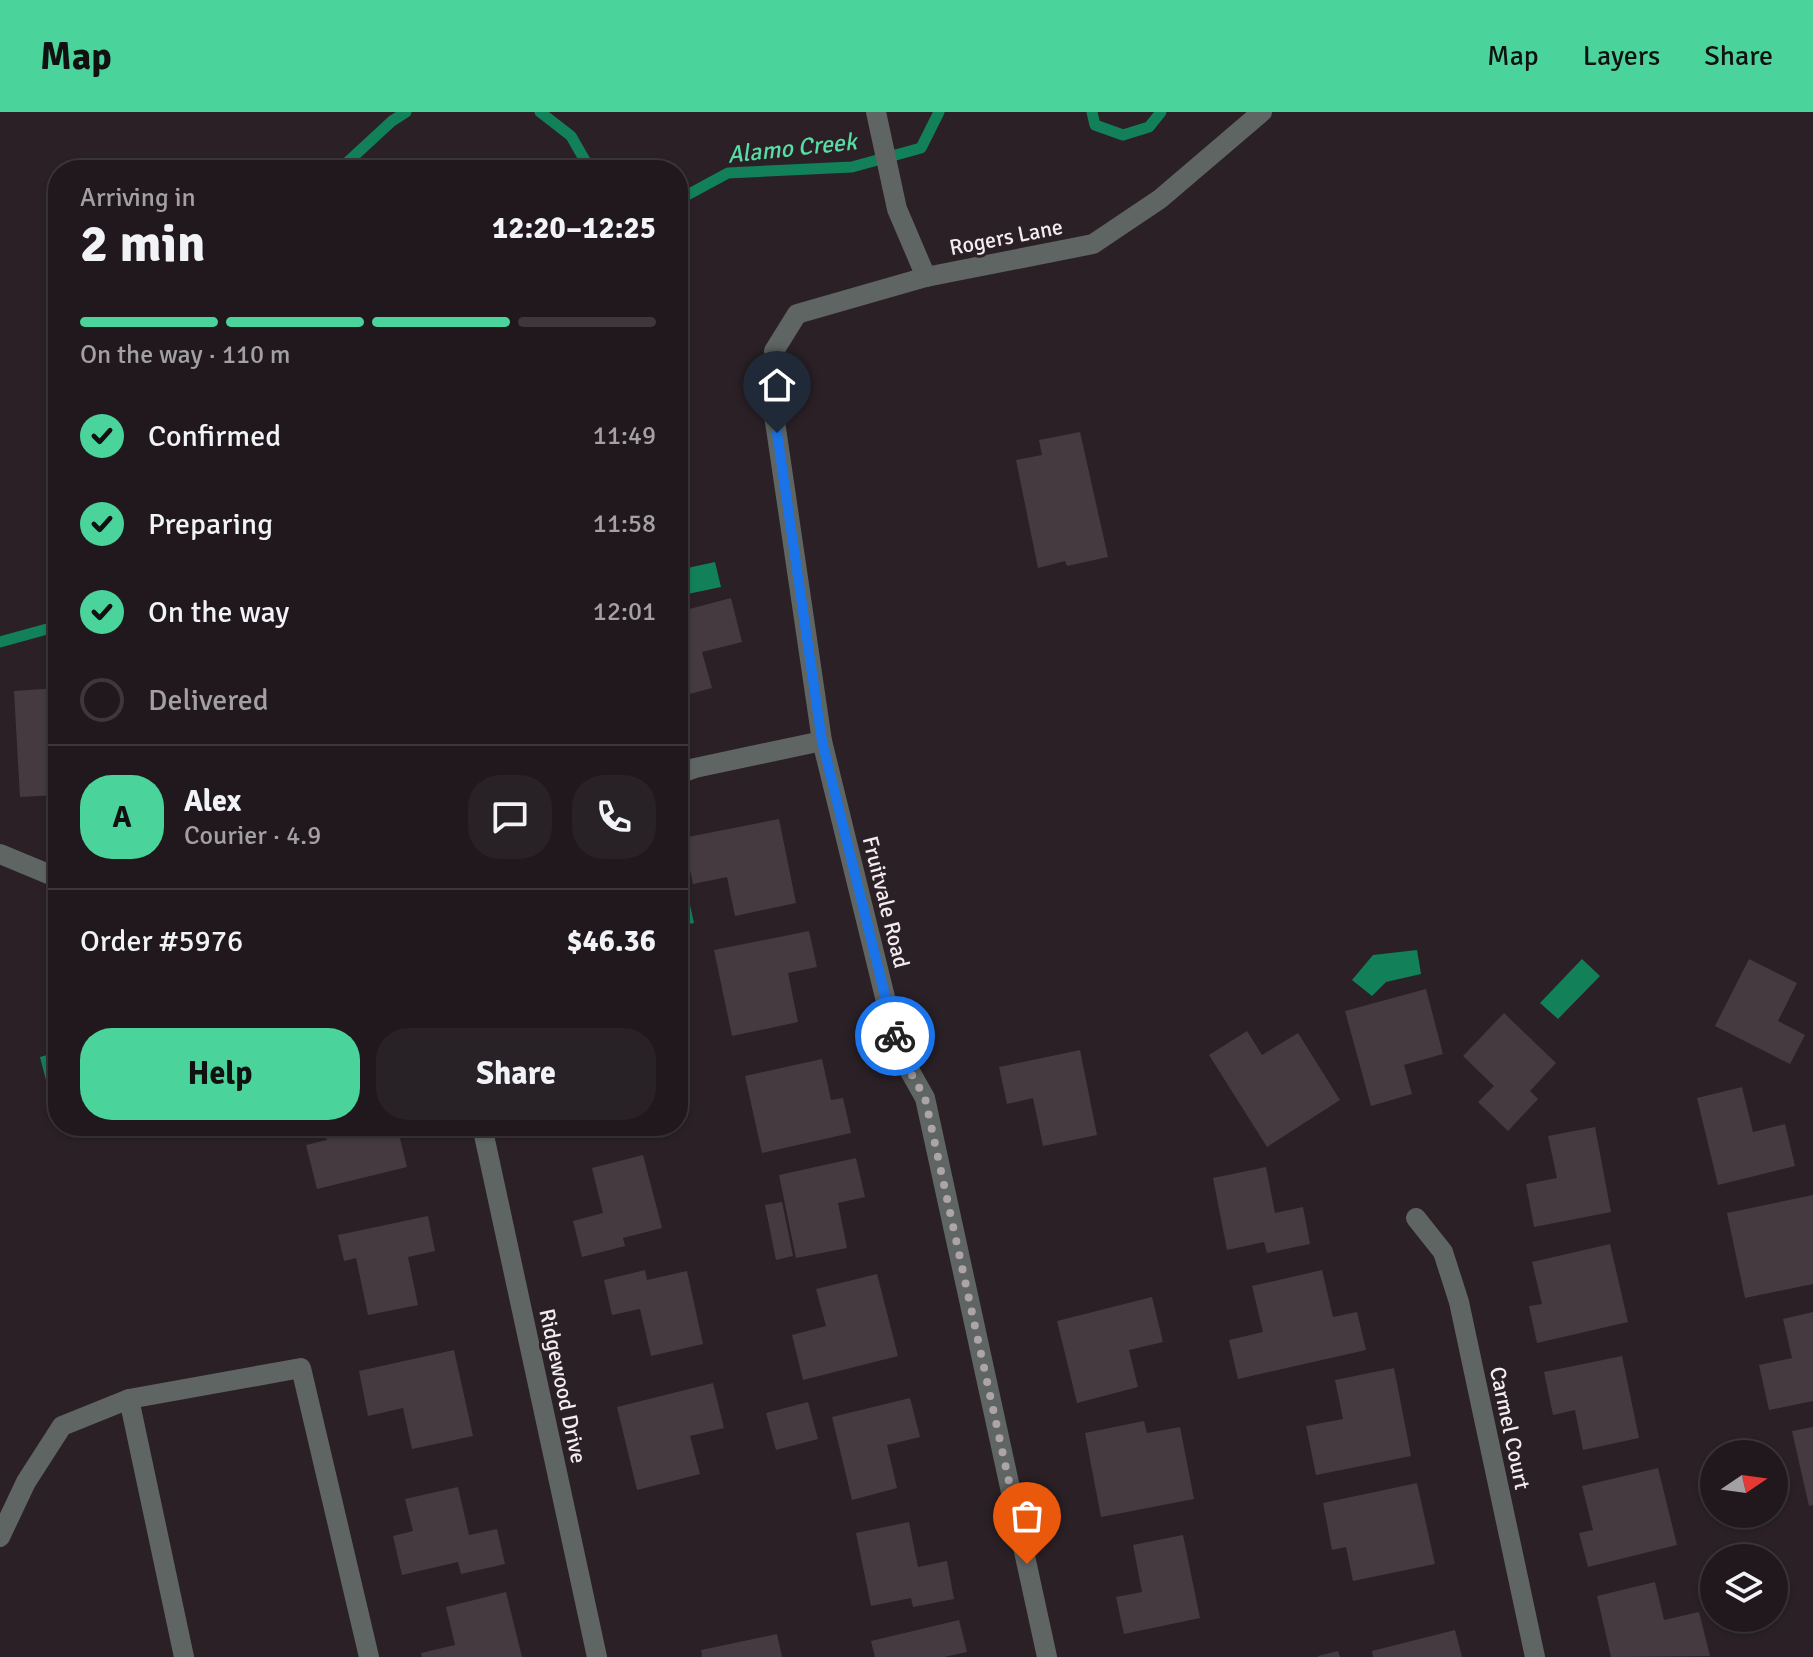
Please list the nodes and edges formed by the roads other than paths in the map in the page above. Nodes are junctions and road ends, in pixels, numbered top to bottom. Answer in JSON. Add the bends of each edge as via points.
{"nodes":[{"id":1,"x":876,"y":112,"type":"edge"},
{"id":2,"x":1262,"y":112,"type":"edge"},
{"id":3,"x":926,"y":277,"type":"junction"},
{"id":4,"x":780,"y":384,"type":"joint"},
{"id":5,"x":822,"y":741,"type":"junction"},
{"id":6,"x":688,"y":770,"type":"edge"},
{"id":7,"x":0,"y":854,"type":"edge"},
{"id":8,"x":48,"y":874,"type":"edge"},
{"id":9,"x":484,"y":1136,"type":"edge"},
{"id":10,"x":1416,"y":1218,"type":"dead end"},
{"id":11,"x":129,"y":1399,"type":"junction"},
{"id":12,"x":0,"y":1537,"type":"edge"},
{"id":13,"x":184,"y":1657,"type":"edge"},
{"id":14,"x":369,"y":1657,"type":"edge"},
{"id":15,"x":597,"y":1657,"type":"edge"},
{"id":16,"x":1047,"y":1657,"type":"edge"},
{"id":17,"x":1535,"y":1657,"type":"edge"}],
"edges":[{"from":1,"to":3,"type":"street","via":[[897,209]]},
{"from":2,"to":3,"type":"street","name":"Rogers Lane","via":[[1160,199],[1093,244]]},
{"from":3,"to":4,"type":"street","name":"Rogers Lane","via":[[797,314],[774,351]]},
{"from":4,"to":5,"type":"street","name":"Fruitvale Road","via":[[773,408]]},
{"from":5,"to":6,"type":"street"},
{"from":5,"to":16,"type":"street","name":"Fruitvale Road","via":[[898,1050],[925,1098]]},
{"from":7,"to":8,"type":"street"},
{"from":9,"to":15,"type":"street","name":"Ridgewood Drive"},
{"from":10,"to":17,"type":"street","name":"Carmel Court","via":[[1443,1252],[1459,1302]]},
{"from":11,"to":12,"type":"street","via":[[62,1426],[26,1482]]},
{"from":11,"to":13,"type":"street"},
{"from":11,"to":14,"type":"street","via":[[301,1368]]}]}
